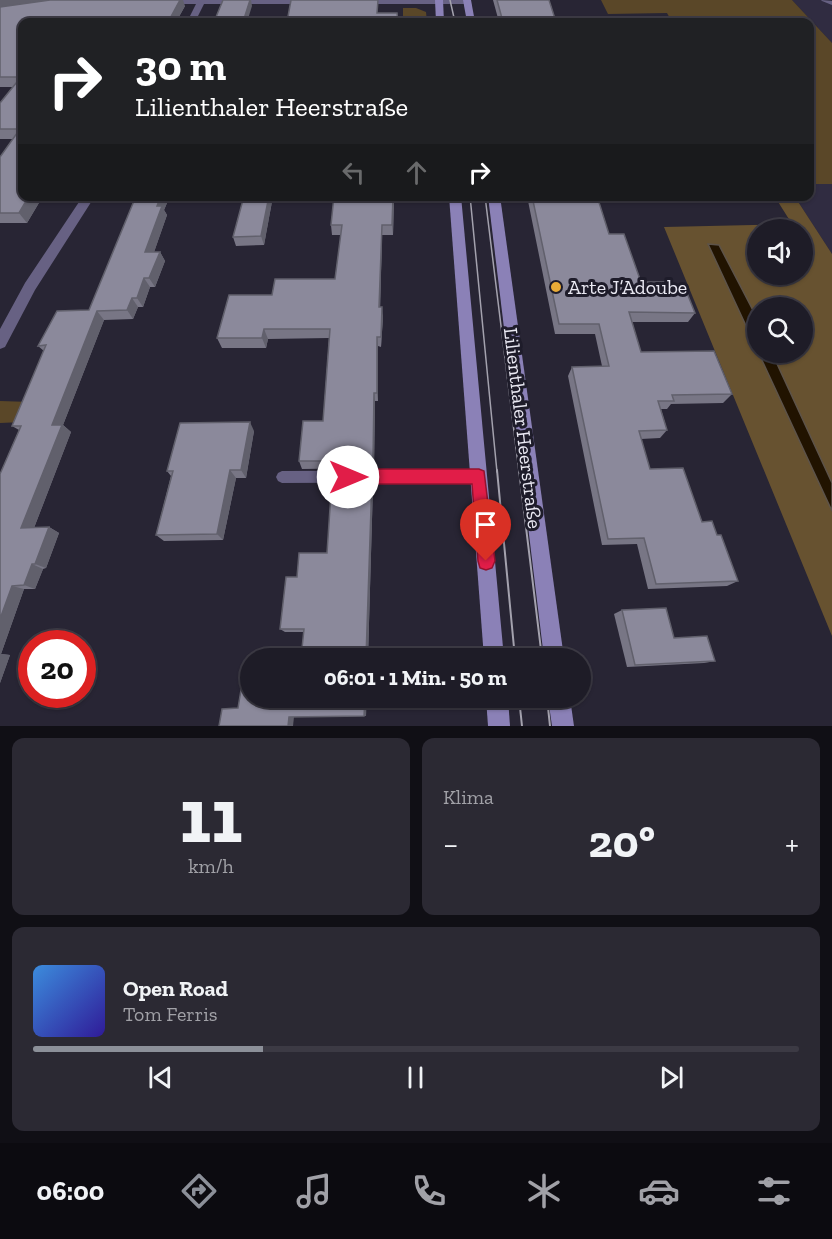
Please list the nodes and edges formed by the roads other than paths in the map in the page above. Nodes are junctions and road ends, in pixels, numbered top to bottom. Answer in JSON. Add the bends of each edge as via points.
{"nodes":[{"id":1,"x":824,"y":0,"type":"edge"},
{"id":2,"x":439,"y":1,"type":"edge"},
{"id":3,"x":467,"y":1,"type":"edge"},
{"id":4,"x":153,"y":2,"type":"edge"},
{"id":5,"x":316,"y":2,"type":"edge"},
{"id":6,"x":347,"y":2,"type":"edge"},
{"id":7,"x":201,"y":3,"type":"junction"},
{"id":8,"x":832,"y":3,"type":"edge"},
{"id":9,"x":193,"y":18,"type":"edge"},
{"id":10,"x":440,"y":18,"type":"edge"},
{"id":11,"x":470,"y":18,"type":"edge"},
{"id":12,"x":85,"y":201,"type":"edge"},
{"id":13,"x":455,"y":201,"type":"edge"},
{"id":14,"x":495,"y":201,"type":"edge"},
{"id":15,"x":1,"y":336,"type":"edge"},
{"id":16,"x":479,"y":476,"type":"junction"},
{"id":17,"x":282,"y":477,"type":"dead end"},
{"id":18,"x":493,"y":648,"type":"edge"},
{"id":19,"x":553,"y":648,"type":"edge"},
{"id":20,"x":498,"y":708,"type":"edge"},
{"id":21,"x":560,"y":708,"type":"edge"},
{"id":22,"x":499,"y":726,"type":"edge"},
{"id":23,"x":563,"y":726,"type":"edge"}],
"edges":[{"from":1,"to":8,"type":"lane"},
{"from":2,"to":3,"type":"street"},
{"from":2,"to":6,"type":"street"},
{"from":2,"to":10,"type":"main road"},
{"from":3,"to":11,"type":"main road"},
{"from":4,"to":7,"type":"street"},
{"from":5,"to":7,"type":"street"},
{"from":7,"to":9,"type":"street"},
{"from":12,"to":15,"type":"street"},
{"from":13,"to":16,"type":"main road"},
{"from":14,"to":19,"type":"main road","name":"Lilienthaler Heerstraße"},
{"from":16,"to":17,"type":"lane"},
{"from":16,"to":18,"type":"main road"},
{"from":20,"to":22,"type":"main road"},
{"from":21,"to":23,"type":"main road"}]}
